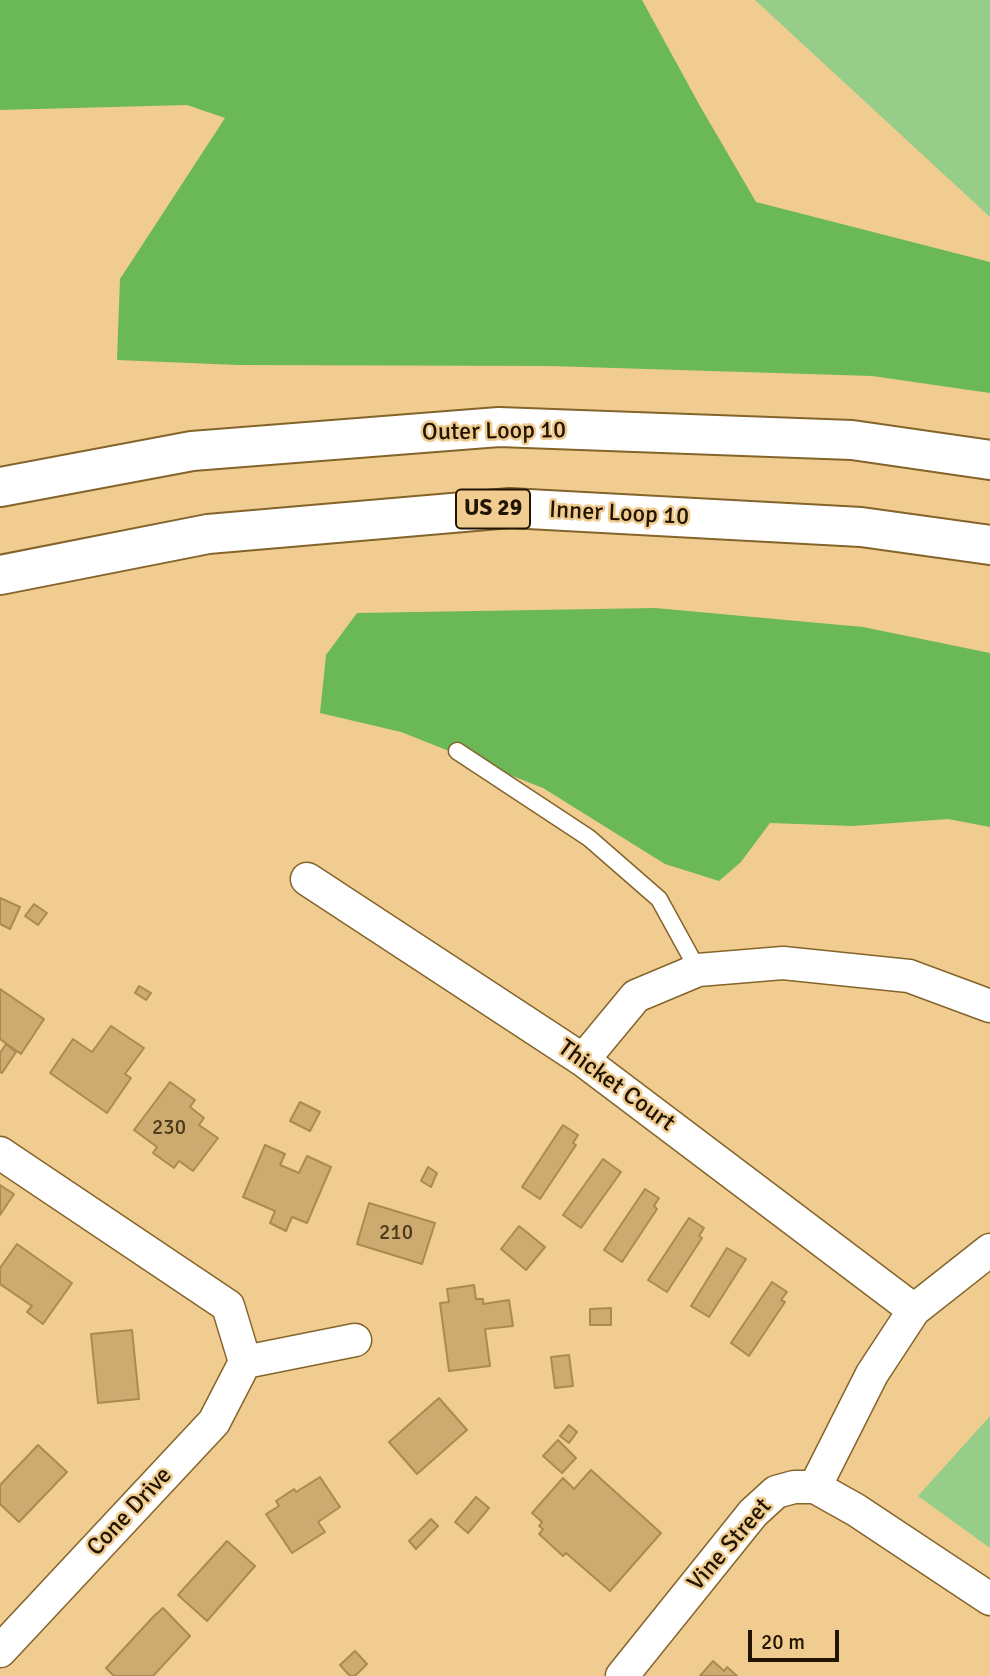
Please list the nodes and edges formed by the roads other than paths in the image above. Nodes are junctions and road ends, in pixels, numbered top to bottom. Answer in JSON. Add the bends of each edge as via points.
{"nodes":[{"id":1,"x":990,"y":460,"type":"edge"},
{"id":2,"x":0,"y":487,"type":"edge"},
{"id":3,"x":990,"y":545,"type":"edge"},
{"id":4,"x":0,"y":575,"type":"edge"},
{"id":5,"x":457,"y":751,"type":"dead end"},
{"id":6,"x":307,"y":879,"type":"dead end"},
{"id":7,"x":698,"y":970,"type":"junction"},
{"id":8,"x":990,"y":1006,"type":"edge"},
{"id":9,"x":583,"y":1060,"type":"junction"},
{"id":10,"x":0,"y":1153,"type":"edge"},
{"id":11,"x":990,"y":1251,"type":"edge"},
{"id":12,"x":914,"y":1310,"type":"junction"},
{"id":13,"x":355,"y":1340,"type":"dead end"},
{"id":14,"x":245,"y":1362,"type":"junction"},
{"id":15,"x":815,"y":1488,"type":"junction"},
{"id":16,"x":990,"y":1599,"type":"edge"},
{"id":17,"x":0,"y":1651,"type":"edge"},
{"id":18,"x":622,"y":1676,"type":"edge"}],
"edges":[{"from":1,"to":2,"type":"highway","name":"Outer Loop 10","via":[[852,440],[499,428],[192,451]]},
{"from":3,"to":4,"type":"highway","name":"Inner Loop 10","number":"US 29","via":[[861,527],[510,508],[208,534]]},
{"from":5,"to":7,"type":"lane","via":[[589,838],[659,899]]},
{"from":6,"to":9,"type":"street","name":"Thicket Court"},
{"from":7,"to":8,"type":"street","via":[[783,963],[909,976]]},
{"from":7,"to":9,"type":"street","via":[[636,996]]},
{"from":9,"to":12,"type":"street","name":"Thicket Court"},
{"from":10,"to":14,"type":"street","via":[[228,1306]]},
{"from":11,"to":12,"type":"street"},
{"from":12,"to":15,"type":"street","via":[[872,1374]]},
{"from":13,"to":14,"type":"street"},
{"from":14,"to":17,"type":"street","name":"Cone Drive","via":[[214,1422]]},
{"from":15,"to":16,"type":"street"},
{"from":15,"to":18,"type":"street","name":"Vine Street","via":[[776,1492],[754,1513]]}]}
